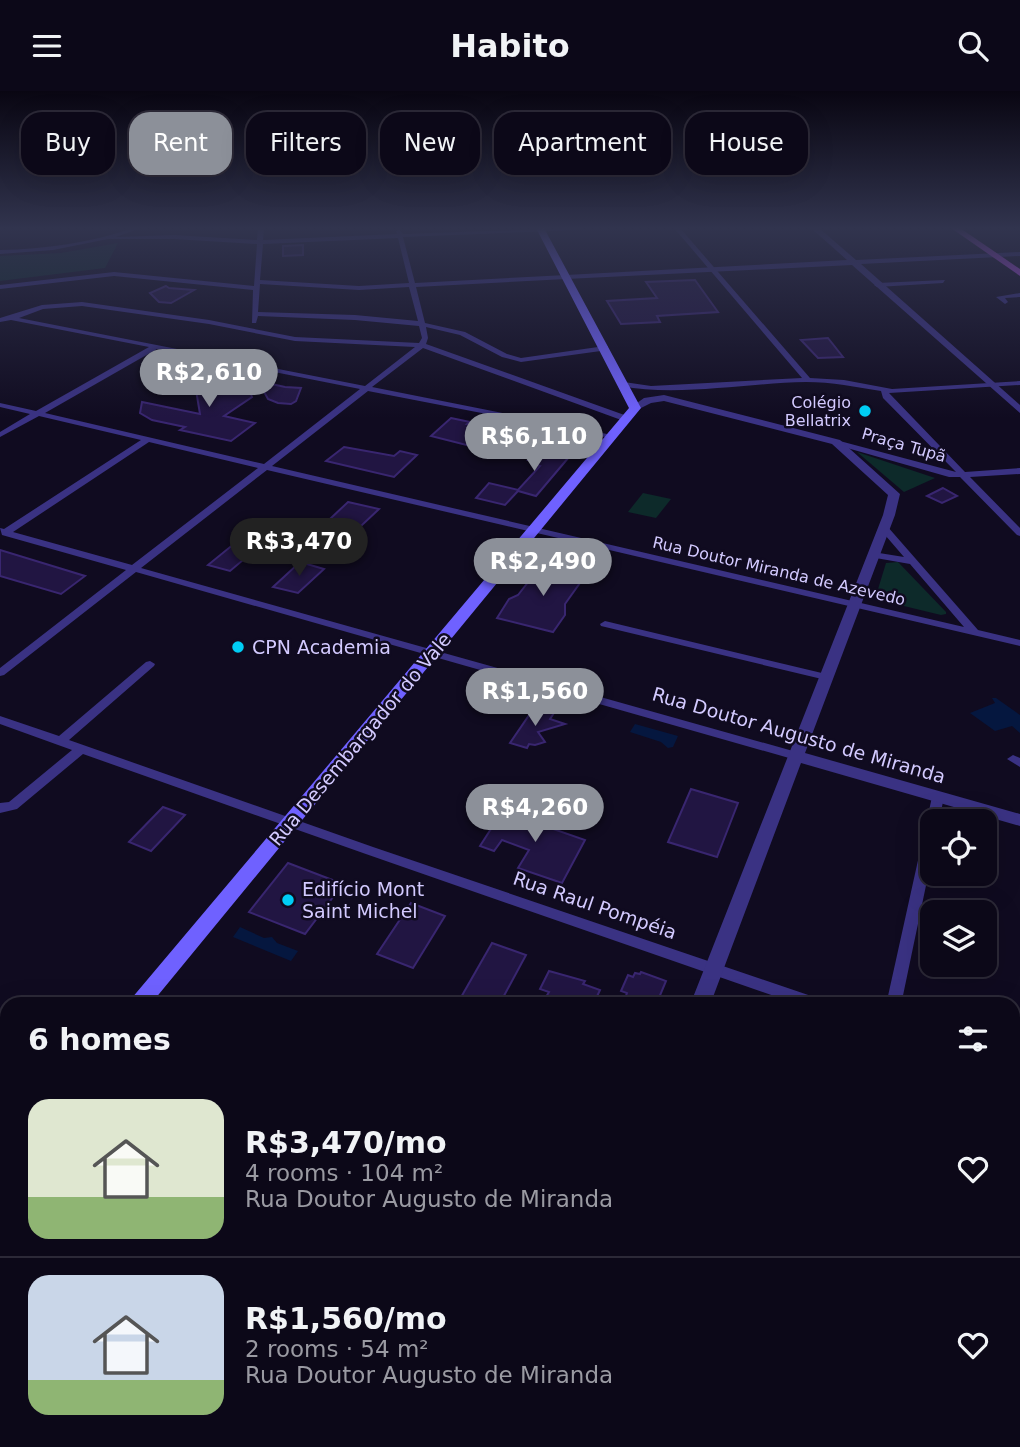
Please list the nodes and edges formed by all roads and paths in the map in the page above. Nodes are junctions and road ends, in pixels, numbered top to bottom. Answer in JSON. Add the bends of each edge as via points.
{"nodes":[{"id":1,"x":257,"y":291,"type":"edge"},
{"id":2,"x":414,"y":291,"type":"edge"},
{"id":3,"x":574,"y":291,"type":"edge"},
{"id":4,"x":732,"y":291,"type":"edge"},
{"id":5,"x":884,"y":291,"type":"edge"},
{"id":6,"x":1020,"y":295,"type":"edge"},
{"id":7,"x":1005,"y":302,"type":"dead end"},
{"id":8,"x":255,"y":314,"type":"junction"},
{"id":9,"x":10,"y":318,"type":"junction"},
{"id":10,"x":0,"y":320,"type":"edge"},
{"id":11,"x":422,"y":324,"type":"junction"},
{"id":12,"x":253,"y":330,"type":"junction"},
{"id":13,"x":422,"y":345,"type":"junction"},
{"id":14,"x":157,"y":346,"type":"junction"},
{"id":15,"x":605,"y":348,"type":"junction"},
{"id":16,"x":808,"y":380,"type":"junction"},
{"id":17,"x":850,"y":383,"type":"junction"},
{"id":18,"x":1020,"y":383,"type":"edge"},
{"id":19,"x":624,"y":384,"type":"junction"},
{"id":20,"x":992,"y":385,"type":"junction"},
{"id":21,"x":683,"y":387,"type":"junction"},
{"id":22,"x":368,"y":388,"type":"junction"},
{"id":23,"x":885,"y":390,"type":"junction"},
{"id":24,"x":686,"y":404,"type":"junction"},
{"id":25,"x":0,"y":405,"type":"edge"},
{"id":26,"x":1020,"y":410,"type":"edge"},
{"id":27,"x":902,"y":412,"type":"junction"},
{"id":28,"x":37,"y":414,"type":"junction"},
{"id":29,"x":631,"y":414,"type":"junction"},
{"id":30,"x":0,"y":435,"type":"edge"},
{"id":31,"x":612,"y":437,"type":"junction"},
{"id":32,"x":149,"y":439,"type":"junction"},
{"id":33,"x":836,"y":442,"type":"junction"},
{"id":34,"x":265,"y":467,"type":"junction"},
{"id":35,"x":1020,"y":471,"type":"edge"},
{"id":36,"x":963,"y":474,"type":"junction"},
{"id":37,"x":884,"y":528,"type":"junction"},
{"id":38,"x":536,"y":529,"type":"junction"},
{"id":39,"x":3,"y":532,"type":"edge"},
{"id":40,"x":1020,"y":533,"type":"edge"},
{"id":41,"x":873,"y":555,"type":"junction"},
{"id":42,"x":914,"y":562,"type":"junction"},
{"id":43,"x":134,"y":569,"type":"junction"},
{"id":44,"x":854,"y":606,"type":"junction"},
{"id":45,"x":605,"y":624,"type":"dead end"},
{"id":46,"x":975,"y":633,"type":"junction"},
{"id":47,"x":1006,"y":640,"type":"junction"},
{"id":48,"x":1020,"y":643,"type":"edge"},
{"id":49,"x":1020,"y":649,"type":"edge"},
{"id":50,"x":432,"y":653,"type":"junction"},
{"id":51,"x":150,"y":664,"type":"dead end"},
{"id":52,"x":0,"y":673,"type":"edge"},
{"id":53,"x":826,"y":677,"type":"junction"},
{"id":54,"x":0,"y":720,"type":"edge"},
{"id":55,"x":61,"y":741,"type":"junction"},
{"id":56,"x":82,"y":748,"type":"junction"},
{"id":57,"x":796,"y":756,"type":"junction"},
{"id":58,"x":938,"y":797,"type":"junction"},
{"id":59,"x":0,"y":808,"type":"edge"},
{"id":60,"x":1020,"y":820,"type":"edge"},
{"id":61,"x":291,"y":822,"type":"junction"},
{"id":62,"x":714,"y":968,"type":"junction"},
{"id":63,"x":143,"y":997,"type":"edge"},
{"id":64,"x":702,"y":997,"type":"edge"},
{"id":65,"x":797,"y":997,"type":"edge"},
{"id":66,"x":895,"y":997,"type":"edge"}],
"edges":[{"from":1,"to":8,"type":"street"},
{"from":2,"to":11,"type":"street"},
{"from":3,"to":15,"type":"main road"},
{"from":4,"to":16,"type":"street"},
{"from":5,"to":20,"type":"street"},
{"from":6,"to":7,"type":"street","via":[[999,297]]},
{"from":8,"to":11,"type":"street"},
{"from":8,"to":12,"type":"street"},
{"from":9,"to":10,"type":"street"},
{"from":9,"to":12,"type":"street","via":[[42,307],[82,304]]},
{"from":9,"to":14,"type":"street"},
{"from":11,"to":13,"type":"street"},
{"from":11,"to":15,"type":"street","via":[[465,334],[513,360]]},
{"from":12,"to":13,"type":"street","via":[[295,339]]},
{"from":13,"to":22,"type":"street"},
{"from":13,"to":29,"type":"street"},
{"from":14,"to":22,"type":"street"},
{"from":14,"to":28,"type":"street"},
{"from":15,"to":19,"type":"main road"},
{"from":16,"to":17,"type":"street"},
{"from":16,"to":21,"type":"street"},
{"from":17,"to":23,"type":"street"},
{"from":17,"to":27,"type":"street"},
{"from":18,"to":20,"type":"street"},
{"from":19,"to":21,"type":"street"},
{"from":19,"to":29,"type":"main road"},
{"from":20,"to":23,"type":"street"},
{"from":20,"to":26,"type":"street"},
{"from":21,"to":24,"type":"street","via":[[680,394]]},
{"from":22,"to":31,"type":"street"},
{"from":22,"to":34,"type":"street"},
{"from":23,"to":27,"type":"street"},
{"from":24,"to":29,"type":"street","via":[[653,398]]},
{"from":24,"to":33,"type":"street"},
{"from":25,"to":28,"type":"street","name":"Rua Doutor Miranda de Azevedo"},
{"from":27,"to":36,"type":"street"},
{"from":28,"to":30,"type":"street"},
{"from":28,"to":32,"type":"street","name":"Rua Doutor Miranda de Azevedo"},
{"from":29,"to":31,"type":"main road","name":"Rua Desembargador do Vale"},
{"from":31,"to":38,"type":"main road","name":"Rua Desembargador do Vale"},
{"from":32,"to":34,"type":"street","name":"Rua Doutor Miranda de Azevedo"},
{"from":32,"to":39,"type":"street"},
{"from":33,"to":36,"type":"street","name":"Praça Tupã","via":[[952,475]]},
{"from":33,"to":37,"type":"street","name":"Praça Tupã","via":[[890,489],[894,499]]},
{"from":34,"to":38,"type":"street","name":"Rua Doutor Miranda de Azevedo"},
{"from":34,"to":43,"type":"street"},
{"from":35,"to":36,"type":"street","name":"Praça Tupã"},
{"from":36,"to":40,"type":"street"},
{"from":37,"to":41,"type":"street"},
{"from":37,"to":42,"type":"street"},
{"from":38,"to":44,"type":"street","name":"Rua Doutor Miranda de Azevedo"},
{"from":38,"to":50,"type":"main road","name":"Rua Desembargador do Vale"},
{"from":39,"to":43,"type":"street","name":"Rua Doutor Augusto de Miranda"},
{"from":41,"to":42,"type":"street"},
{"from":41,"to":44,"type":"street"},
{"from":42,"to":46,"type":"street"},
{"from":43,"to":50,"type":"street","name":"Rua Doutor Augusto de Miranda"},
{"from":43,"to":52,"type":"street"},
{"from":44,"to":46,"type":"street","name":"Rua Doutor Miranda de Azevedo"},
{"from":44,"to":53,"type":"street"},
{"from":45,"to":53,"type":"street"},
{"from":46,"to":47,"type":"street","name":"Rua Doutor Miranda de Azevedo"},
{"from":47,"to":48,"type":"street","name":"Rua Doutor Miranda de Azevedo"},
{"from":47,"to":49,"type":"street"},
{"from":50,"to":57,"type":"street","name":"Rua Doutor Augusto de Miranda"},
{"from":50,"to":61,"type":"main road","name":"Rua Desembargador do Vale"},
{"from":51,"to":55,"type":"street"},
{"from":53,"to":57,"type":"street"},
{"from":54,"to":55,"type":"street","name":"Rua Raul Pompéia"},
{"from":55,"to":56,"type":"street","name":"Rua Raul Pompéia"},
{"from":56,"to":59,"type":"street","via":[[13,806]]},
{"from":56,"to":61,"type":"street","name":"Rua Raul Pompéia"},
{"from":57,"to":58,"type":"street","name":"Rua Doutor Augusto de Miranda"},
{"from":57,"to":62,"type":"street"},
{"from":58,"to":60,"type":"street","name":"Rua Doutor Augusto de Miranda"},
{"from":58,"to":66,"type":"street"},
{"from":61,"to":62,"type":"street","name":"Rua Raul Pompéia"},
{"from":61,"to":63,"type":"main road","name":"Rua Desembargador do Vale"},
{"from":62,"to":64,"type":"street"},
{"from":62,"to":65,"type":"street","name":"Rua Raul Pompéia"}]}
